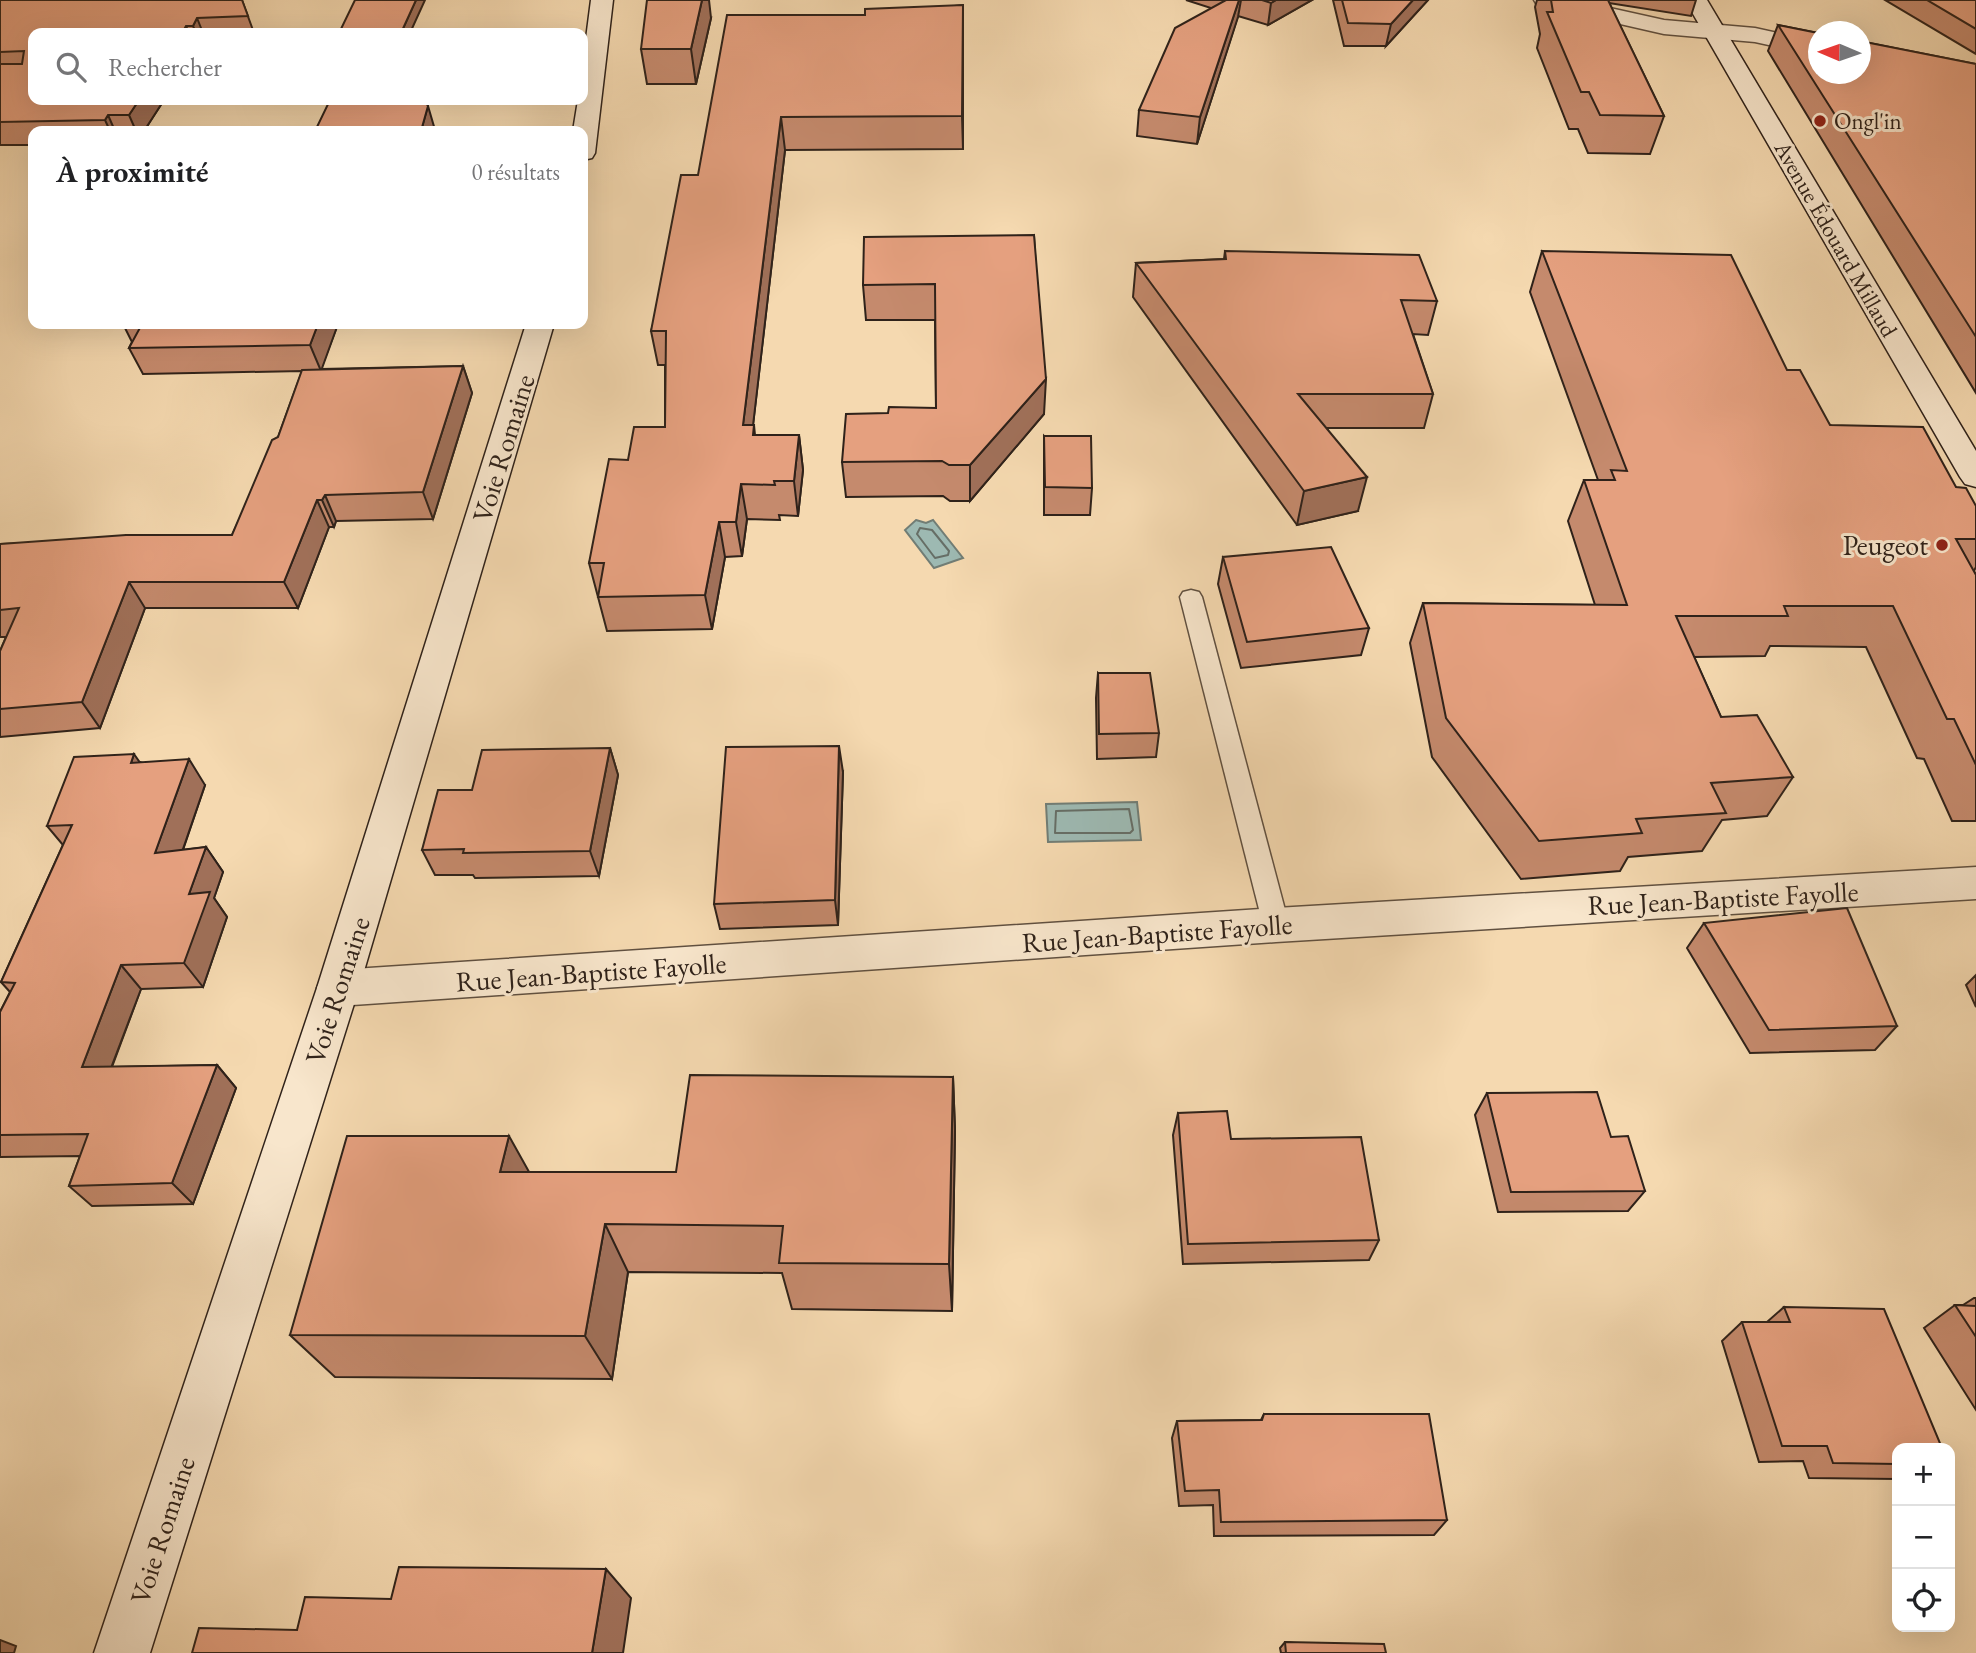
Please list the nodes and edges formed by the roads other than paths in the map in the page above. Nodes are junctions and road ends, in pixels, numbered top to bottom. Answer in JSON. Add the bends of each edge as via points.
{"nodes":[{"id":1,"x":602,"y":0,"type":"edge"},
{"id":2,"x":1545,"y":0,"type":"edge"},
{"id":3,"x":1696,"y":0,"type":"edge"},
{"id":4,"x":1714,"y":33,"type":"junction"},
{"id":5,"x":1808,"y":47,"type":"edge"},
{"id":6,"x":588,"y":64,"type":"edge"},
{"id":7,"x":586,"y":105,"type":"edge"},
{"id":8,"x":585,"y":126,"type":"edge"},
{"id":9,"x":538,"y":329,"type":"edge"},
{"id":10,"x":1976,"y":477,"type":"edge"},
{"id":11,"x":1191,"y":597,"type":"dead end"},
{"id":12,"x":1976,"y":883,"type":"edge"},
{"id":13,"x":1276,"y":925,"type":"junction"},
{"id":14,"x":338,"y":988,"type":"junction"},
{"id":15,"x":122,"y":1653,"type":"edge"}],
"edges":[{"from":1,"to":6,"type":"street"},
{"from":2,"to":4,"type":"street","via":[[1664,27]]},
{"from":3,"to":4,"type":"street","name":"Avenue Édouard Millaud"},
{"from":4,"to":5,"type":"street"},
{"from":4,"to":10,"type":"street","name":"Avenue Édouard Millaud"},
{"from":7,"to":8,"type":"street"},
{"from":9,"to":14,"type":"street","name":"Voie Romaine"},
{"from":11,"to":13,"type":"lane"},
{"from":12,"to":13,"type":"street","name":"Rue Jean-Baptiste Fayolle"},
{"from":13,"to":14,"type":"street","name":"Rue Jean-Baptiste Fayolle"},
{"from":14,"to":15,"type":"street","name":"Voie Romaine"}]}
